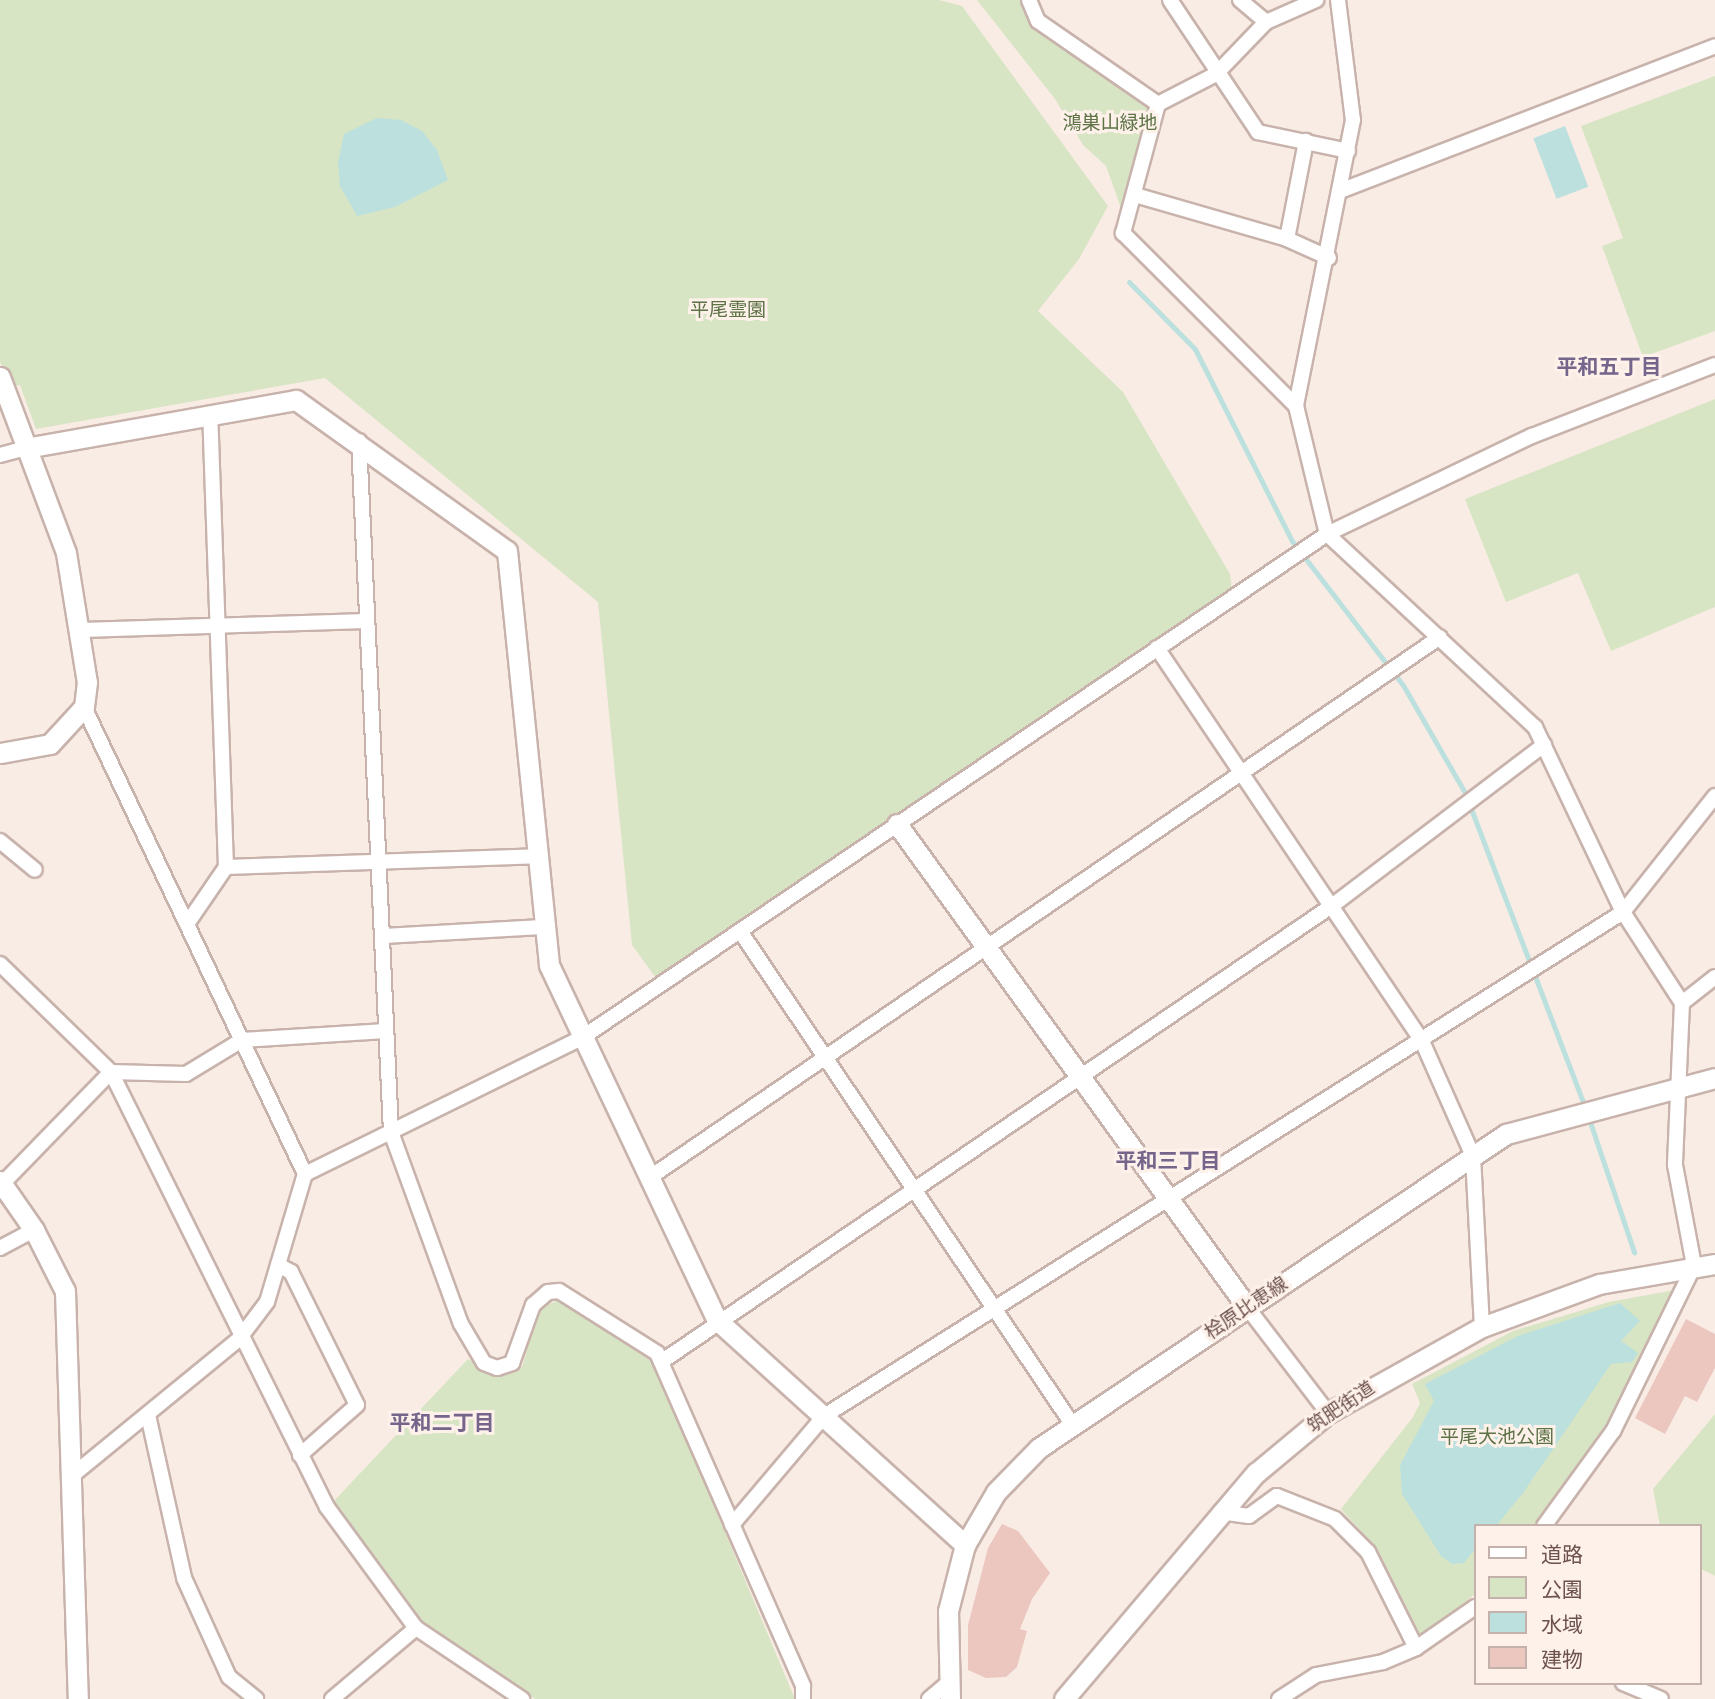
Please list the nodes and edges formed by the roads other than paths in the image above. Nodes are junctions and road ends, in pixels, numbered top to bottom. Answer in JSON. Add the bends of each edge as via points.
{"nodes":[{"id":1,"x":1029,"y":0,"type":"edge"},
{"id":2,"x":1170,"y":0,"type":"edge"},
{"id":3,"x":1240,"y":0,"type":"edge"},
{"id":4,"x":1317,"y":0,"type":"edge"},
{"id":5,"x":1338,"y":0,"type":"edge"},
{"id":6,"x":1266,"y":22,"type":"junction"},
{"id":7,"x":1715,"y":46,"type":"edge"},
{"id":8,"x":1216,"y":74,"type":"junction"},
{"id":9,"x":1158,"y":104,"type":"junction"},
{"id":10,"x":1306,"y":141,"type":"junction"},
{"id":11,"x":1348,"y":151,"type":"junction"},
{"id":12,"x":1340,"y":191,"type":"junction"},
{"id":13,"x":1135,"y":195,"type":"junction"},
{"id":14,"x":1287,"y":239,"type":"junction"},
{"id":15,"x":1329,"y":258,"type":"junction"},
{"id":16,"x":1715,"y":365,"type":"edge"},
{"id":17,"x":0,"y":377,"type":"edge"},
{"id":18,"x":1296,"y":406,"type":"junction"},
{"id":19,"x":210,"y":417,"type":"junction"},
{"id":20,"x":358,"y":440,"type":"junction"},
{"id":21,"x":26,"y":448,"type":"junction"},
{"id":22,"x":0,"y":455,"type":"edge"},
{"id":23,"x":1326,"y":534,"type":"junction"},
{"id":24,"x":367,"y":621,"type":"junction"},
{"id":25,"x":217,"y":626,"type":"junction"},
{"id":26,"x":81,"y":630,"type":"junction"},
{"id":27,"x":1440,"y":637,"type":"junction"},
{"id":28,"x":1157,"y":648,"type":"junction"},
{"id":29,"x":84,"y":707,"type":"junction"},
{"id":30,"x":1544,"y":745,"type":"junction"},
{"id":31,"x":0,"y":753,"type":"edge"},
{"id":32,"x":1244,"y":771,"type":"junction"},
{"id":33,"x":1715,"y":796,"type":"edge"},
{"id":34,"x":897,"y":824,"type":"junction"},
{"id":35,"x":0,"y":841,"type":"edge"},
{"id":36,"x":537,"y":856,"type":"junction"},
{"id":37,"x":378,"y":862,"type":"junction"},
{"id":38,"x":226,"y":867,"type":"junction"},
{"id":39,"x":35,"y":870,"type":"dead end"},
{"id":40,"x":1333,"y":905,"type":"junction"},
{"id":41,"x":1623,"y":912,"type":"junction"},
{"id":42,"x":187,"y":924,"type":"junction"},
{"id":43,"x":544,"y":927,"type":"junction"},
{"id":44,"x":740,"y":931,"type":"junction"},
{"id":45,"x":382,"y":936,"type":"junction"},
{"id":46,"x":985,"y":948,"type":"junction"},
{"id":47,"x":0,"y":964,"type":"edge"},
{"id":48,"x":1715,"y":977,"type":"edge"},
{"id":49,"x":1682,"y":1003,"type":"junction"},
{"id":50,"x":386,"y":1031,"type":"junction"},
{"id":51,"x":583,"y":1037,"type":"junction"},
{"id":52,"x":243,"y":1040,"type":"junction"},
{"id":53,"x":1422,"y":1041,"type":"junction"},
{"id":54,"x":825,"y":1057,"type":"junction"},
{"id":55,"x":111,"y":1072,"type":"junction"},
{"id":56,"x":1079,"y":1076,"type":"junction"},
{"id":57,"x":1715,"y":1078,"type":"edge"},
{"id":58,"x":1677,"y":1089,"type":"junction"},
{"id":59,"x":391,"y":1132,"type":"junction"},
{"id":60,"x":1473,"y":1156,"type":"junction"},
{"id":61,"x":305,"y":1174,"type":"junction"},
{"id":62,"x":649,"y":1178,"type":"junction"},
{"id":63,"x":1,"y":1182,"type":"edge"},
{"id":64,"x":914,"y":1189,"type":"junction"},
{"id":65,"x":1169,"y":1201,"type":"junction"},
{"id":66,"x":34,"y":1230,"type":"junction"},
{"id":67,"x":0,"y":1248,"type":"edge"},
{"id":68,"x":1715,"y":1264,"type":"edge"},
{"id":69,"x":278,"y":1265,"type":"junction"},
{"id":70,"x":1694,"y":1266,"type":"junction"},
{"id":71,"x":1247,"y":1307,"type":"junction"},
{"id":72,"x":993,"y":1308,"type":"junction"},
{"id":73,"x":717,"y":1321,"type":"junction"},
{"id":74,"x":1482,"y":1327,"type":"junction"},
{"id":75,"x":239,"y":1339,"type":"junction"},
{"id":76,"x":662,"y":1363,"type":"junction"},
{"id":77,"x":1328,"y":1413,"type":"junction"},
{"id":78,"x":148,"y":1415,"type":"junction"},
{"id":79,"x":824,"y":1416,"type":"junction"},
{"id":80,"x":1072,"y":1424,"type":"junction"},
{"id":81,"x":300,"y":1455,"type":"junction"},
{"id":82,"x":74,"y":1474,"type":"junction"},
{"id":83,"x":1220,"y":1512,"type":"junction"},
{"id":84,"x":1545,"y":1524,"type":"edge"},
{"id":85,"x":732,"y":1525,"type":"junction"},
{"id":86,"x":965,"y":1545,"type":"junction"},
{"id":87,"x":1474,"y":1608,"type":"edge"},
{"id":88,"x":416,"y":1628,"type":"junction"},
{"id":89,"x":1416,"y":1648,"type":"junction"},
{"id":90,"x":1628,"y":1685,"type":"edge"},
{"id":91,"x":949,"y":1691,"type":"edge"},
{"id":92,"x":78,"y":1699,"type":"edge"},
{"id":93,"x":256,"y":1699,"type":"edge"},
{"id":94,"x":332,"y":1699,"type":"edge"},
{"id":95,"x":522,"y":1699,"type":"edge"},
{"id":96,"x":803,"y":1699,"type":"edge"},
{"id":97,"x":929,"y":1699,"type":"edge"},
{"id":98,"x":1064,"y":1699,"type":"edge"},
{"id":99,"x":1279,"y":1699,"type":"edge"},
{"id":100,"x":1661,"y":1699,"type":"edge"}],
"edges":[{"from":1,"to":9,"type":"street","via":[[1038,21]]},
{"from":2,"to":8,"type":"street"},
{"from":3,"to":6,"type":"street"},
{"from":4,"to":6,"type":"street"},
{"from":5,"to":11,"type":"street","via":[[1353,120]]},
{"from":6,"to":8,"type":"street"},
{"from":7,"to":12,"type":"street"},
{"from":8,"to":9,"type":"street"},
{"from":8,"to":10,"type":"street","via":[[1258,132]]},
{"from":9,"to":13,"type":"street"},
{"from":10,"to":11,"type":"street"},
{"from":10,"to":14,"type":"street"},
{"from":11,"to":12,"type":"street"},
{"from":12,"to":15,"type":"street"},
{"from":13,"to":14,"type":"street"},
{"from":13,"to":18,"type":"street","via":[[1123,233]]},
{"from":14,"to":15,"type":"street"},
{"from":15,"to":18,"type":"street"},
{"from":16,"to":23,"type":"street","via":[[1532,436]]},
{"from":17,"to":21,"type":"street"},
{"from":18,"to":23,"type":"street"},
{"from":19,"to":20,"type":"street","via":[[296,400]]},
{"from":19,"to":21,"type":"street"},
{"from":19,"to":25,"type":"street"},
{"from":20,"to":24,"type":"street"},
{"from":20,"to":36,"type":"street","via":[[507,551]]},
{"from":21,"to":22,"type":"street"},
{"from":21,"to":26,"type":"street","via":[[66,553]]},
{"from":23,"to":27,"type":"street"},
{"from":23,"to":28,"type":"street"},
{"from":24,"to":25,"type":"street"},
{"from":24,"to":37,"type":"street"},
{"from":25,"to":26,"type":"street"},
{"from":25,"to":38,"type":"street"},
{"from":26,"to":29,"type":"street"},
{"from":27,"to":30,"type":"street","via":[[1535,727]]},
{"from":27,"to":32,"type":"street"},
{"from":28,"to":32,"type":"street"},
{"from":28,"to":34,"type":"street"},
{"from":29,"to":31,"type":"street","via":[[50,744]]},
{"from":29,"to":42,"type":"street"},
{"from":30,"to":40,"type":"street"},
{"from":30,"to":41,"type":"street"},
{"from":32,"to":40,"type":"street"},
{"from":32,"to":46,"type":"street"},
{"from":33,"to":41,"type":"street"},
{"from":34,"to":44,"type":"street"},
{"from":34,"to":46,"type":"street"},
{"from":35,"to":39,"type":"street"},
{"from":36,"to":37,"type":"street"},
{"from":36,"to":43,"type":"street"},
{"from":37,"to":38,"type":"street"},
{"from":37,"to":45,"type":"street"},
{"from":38,"to":42,"type":"street"},
{"from":40,"to":53,"type":"street"},
{"from":40,"to":56,"type":"street"},
{"from":41,"to":49,"type":"street"},
{"from":41,"to":53,"type":"street"},
{"from":42,"to":52,"type":"street"},
{"from":43,"to":45,"type":"street"},
{"from":43,"to":51,"type":"street","via":[[549,965]]},
{"from":44,"to":51,"type":"street"},
{"from":44,"to":54,"type":"street"},
{"from":45,"to":50,"type":"street"},
{"from":46,"to":54,"type":"street"},
{"from":46,"to":56,"type":"street"},
{"from":47,"to":55,"type":"street"},
{"from":48,"to":49,"type":"street"},
{"from":49,"to":58,"type":"street"},
{"from":50,"to":52,"type":"street"},
{"from":50,"to":59,"type":"street"},
{"from":51,"to":59,"type":"street"},
{"from":51,"to":62,"type":"street"},
{"from":52,"to":55,"type":"street","via":[[186,1074]]},
{"from":52,"to":61,"type":"street"},
{"from":53,"to":60,"type":"street"},
{"from":53,"to":65,"type":"street"},
{"from":54,"to":62,"type":"street"},
{"from":54,"to":64,"type":"street"},
{"from":55,"to":63,"type":"street"},
{"from":55,"to":75,"type":"street"},
{"from":56,"to":64,"type":"street"},
{"from":56,"to":65,"type":"street"},
{"from":57,"to":58,"type":"street","name":"桧原比恵線"},
{"from":58,"to":60,"type":"street","name":"桧原比恵線","via":[[1506,1134]]},
{"from":58,"to":70,"type":"street","via":[[1675,1165]]},
{"from":59,"to":61,"type":"street"},
{"from":59,"to":76,"type":"street","via":[[461,1325],[484,1363],[497,1368],[512,1363],[533,1305],[548,1292],[559,1291],[657,1353]]},
{"from":60,"to":71,"type":"street","name":"桧原比恵線"},
{"from":60,"to":74,"type":"street"},
{"from":61,"to":69,"type":"street"},
{"from":62,"to":73,"type":"street"},
{"from":63,"to":66,"type":"street"},
{"from":64,"to":72,"type":"street"},
{"from":64,"to":73,"type":"street"},
{"from":65,"to":71,"type":"street"},
{"from":65,"to":72,"type":"street"},
{"from":66,"to":67,"type":"street"},
{"from":66,"to":82,"type":"street","via":[[65,1291]]},
{"from":68,"to":70,"type":"street","name":"筑肥街道"},
{"from":69,"to":75,"type":"street","via":[[267,1302]]},
{"from":69,"to":81,"type":"street","via":[[290,1272],[357,1405]]},
{"from":70,"to":74,"type":"street","name":"筑肥街道","via":[[1599,1284]]},
{"from":70,"to":84,"type":"street","via":[[1613,1431]]},
{"from":71,"to":77,"type":"street"},
{"from":71,"to":80,"type":"street","name":"桧原比恵線"},
{"from":72,"to":79,"type":"street"},
{"from":72,"to":80,"type":"street"},
{"from":73,"to":76,"type":"street"},
{"from":73,"to":79,"type":"street"},
{"from":74,"to":77,"type":"street","name":"筑肥街道"},
{"from":75,"to":78,"type":"street"},
{"from":75,"to":81,"type":"street"},
{"from":76,"to":85,"type":"street"},
{"from":77,"to":83,"type":"street","name":"筑肥街道","via":[[1256,1473]]},
{"from":78,"to":82,"type":"street"},
{"from":78,"to":93,"type":"street","via":[[184,1578],[229,1677]]},
{"from":79,"to":85,"type":"street"},
{"from":79,"to":86,"type":"street"},
{"from":80,"to":86,"type":"street","name":"桧原比恵線","via":[[1039,1448],[996,1492]]},
{"from":81,"to":88,"type":"street","via":[[327,1507]]},
{"from":82,"to":92,"type":"street"},
{"from":83,"to":89,"type":"street","via":[[1249,1516],[1277,1496],[1335,1519],[1368,1552]]},
{"from":83,"to":98,"type":"street","name":"筑肥街道"},
{"from":85,"to":96,"type":"street","via":[[803,1686]]},
{"from":86,"to":91,"type":"street","name":"桧原比恵線","via":[[948,1611]]},
{"from":87,"to":89,"type":"street"},
{"from":88,"to":94,"type":"street"},
{"from":88,"to":95,"type":"street"},
{"from":89,"to":99,"type":"street","via":[[1383,1662],[1316,1675]]},
{"from":90,"to":100,"type":"street"},
{"from":91,"to":97,"type":"street"}]}
